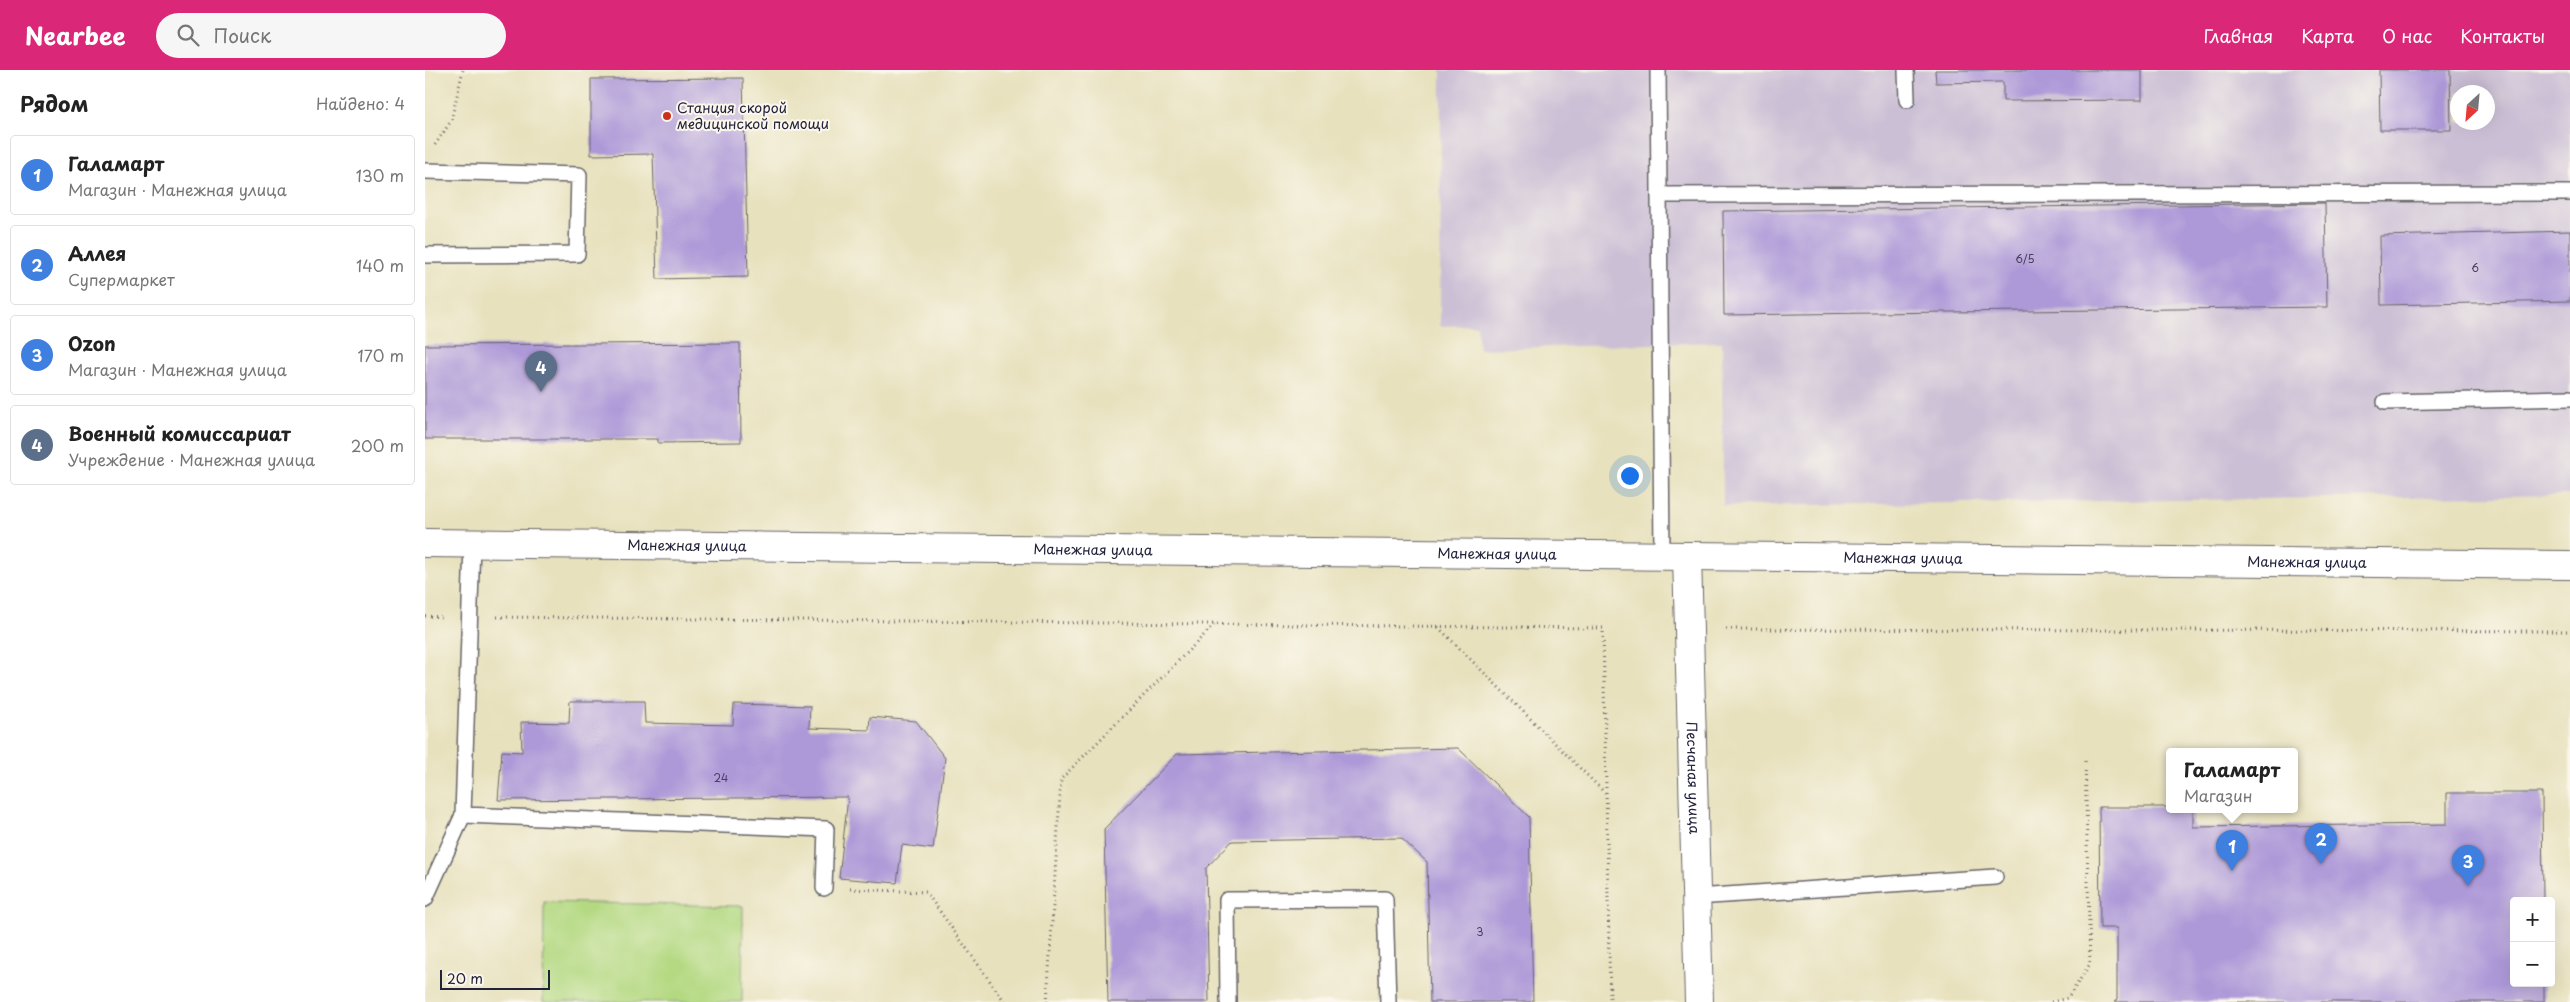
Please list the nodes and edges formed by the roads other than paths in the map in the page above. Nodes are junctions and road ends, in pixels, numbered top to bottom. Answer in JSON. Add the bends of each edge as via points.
{"nodes":[{"id":1,"x":1658,"y":70,"type":"edge"},
{"id":2,"x":1906,"y":70,"type":"edge"},
{"id":3,"x":1907,"y":100,"type":"dead end"},
{"id":4,"x":425,"y":171,"type":"edge"},
{"id":5,"x":2570,"y":192,"type":"edge"},
{"id":6,"x":1659,"y":195,"type":"junction"},
{"id":7,"x":425,"y":255,"type":"edge"},
{"id":8,"x":2570,"y":398,"type":"edge"},
{"id":9,"x":2385,"y":402,"type":"dead end"},
{"id":10,"x":425,"y":543,"type":"edge"},
{"id":11,"x":472,"y":544,"type":"junction"},
{"id":12,"x":1675,"y":555,"type":"junction"},
{"id":13,"x":2570,"y":565,"type":"edge"},
{"id":14,"x":463,"y":815,"type":"junction"},
{"id":15,"x":1995,"y":877,"type":"dead end"},
{"id":16,"x":824,"y":888,"type":"road end"},
{"id":17,"x":1696,"y":897,"type":"junction"},
{"id":18,"x":425,"y":900,"type":"edge"},
{"id":19,"x":1228,"y":1002,"type":"edge"},
{"id":20,"x":1388,"y":1002,"type":"edge"},
{"id":21,"x":1699,"y":1002,"type":"edge"}],
"edges":[{"from":1,"to":6,"type":"lane"},
{"from":2,"to":3,"type":"lane"},
{"from":4,"to":7,"type":"lane","via":[[579,174],[577,254]]},
{"from":5,"to":6,"type":"lane"},
{"from":6,"to":12,"type":"lane"},
{"from":8,"to":9,"type":"lane"},
{"from":10,"to":11,"type":"street","name":"Манежная улица"},
{"from":11,"to":12,"type":"street","name":"Манежная улица"},
{"from":11,"to":14,"type":"lane"},
{"from":12,"to":13,"type":"street","name":"Манежная улица"},
{"from":12,"to":17,"type":"street","name":"Песчаная улица"},
{"from":14,"to":16,"type":"lane","via":[[826,829]]},
{"from":14,"to":18,"type":"lane"},
{"from":15,"to":17,"type":"lane"},
{"from":17,"to":21,"type":"street","name":"Песчаная улица"},
{"from":19,"to":20,"type":"lane","via":[[1227,900],[1385,900]]}]}
